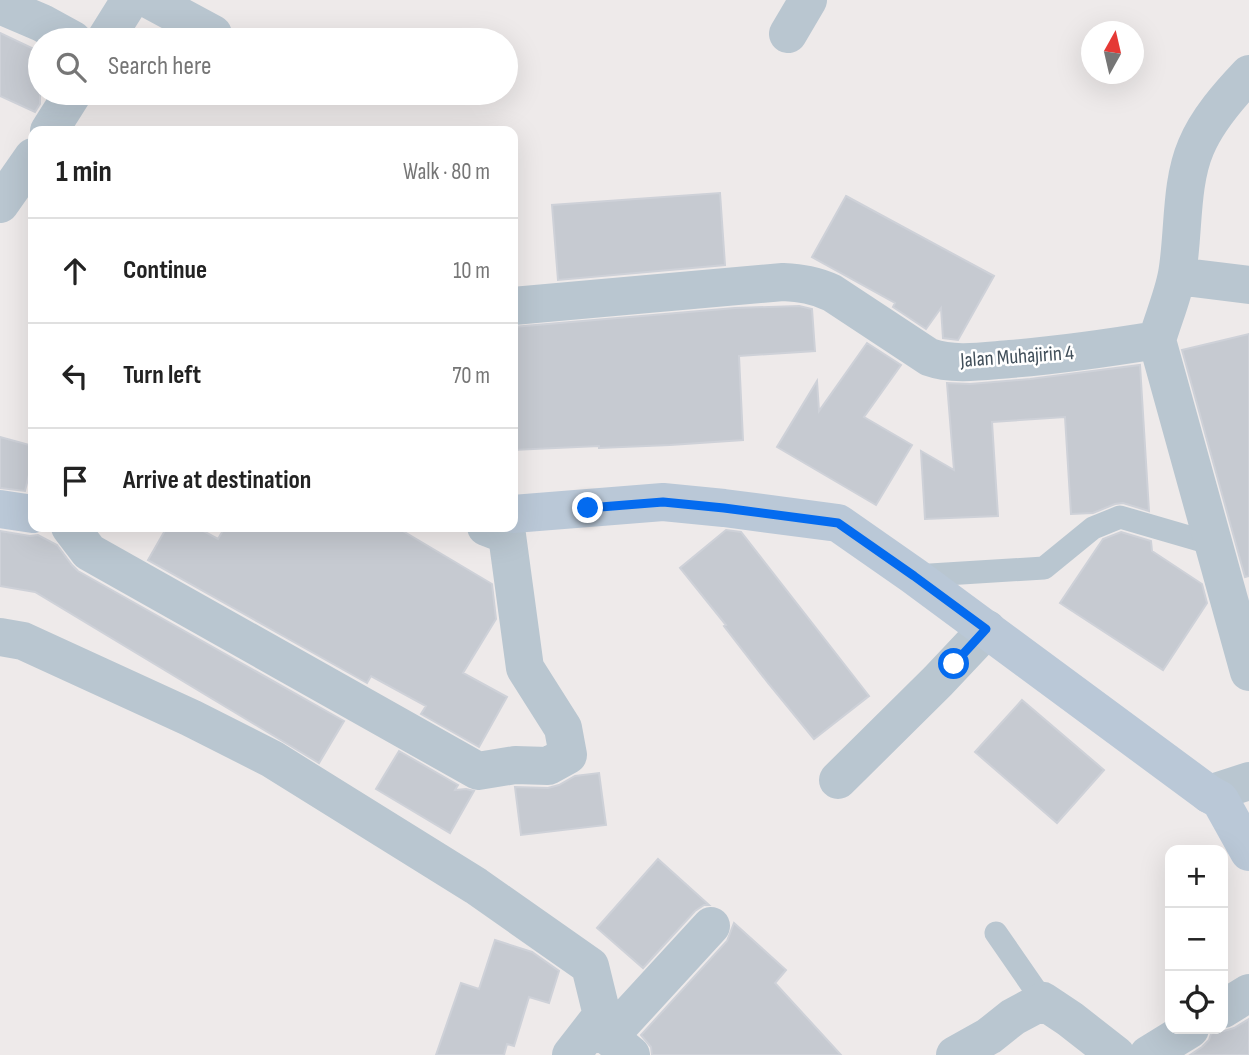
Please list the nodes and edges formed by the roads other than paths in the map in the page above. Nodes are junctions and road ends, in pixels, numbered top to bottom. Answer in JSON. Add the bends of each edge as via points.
{"nodes":[{"id":1,"x":130,"y":0,"type":"edge"},
{"id":2,"x":150,"y":0,"type":"edge"},
{"id":3,"x":808,"y":0,"type":"edge"},
{"id":4,"x":0,"y":5,"type":"edge"},
{"id":5,"x":51,"y":28,"type":"edge"},
{"id":6,"x":112,"y":28,"type":"edge"},
{"id":7,"x":202,"y":28,"type":"edge"},
{"id":8,"x":788,"y":34,"type":"dead end"},
{"id":9,"x":1249,"y":74,"type":"edge"},
{"id":10,"x":65,"y":105,"type":"edge"},
{"id":11,"x":52,"y":126,"type":"edge"},
{"id":12,"x":28,"y":168,"type":"edge"},
{"id":13,"x":0,"y":204,"type":"edge"},
{"id":14,"x":1177,"y":276,"type":"junction"},
{"id":15,"x":1249,"y":285,"type":"edge"},
{"id":16,"x":518,"y":306,"type":"edge"},
{"id":17,"x":1157,"y":340,"type":"junction"},
{"id":18,"x":0,"y":509,"type":"edge"},
{"id":19,"x":28,"y":513,"type":"edge"},
{"id":20,"x":518,"y":524,"type":"edge"},
{"id":21,"x":74,"y":532,"type":"edge"},
{"id":22,"x":503,"y":532,"type":"edge"},
{"id":23,"x":1213,"y":544,"type":"junction"},
{"id":24,"x":914,"y":576,"type":"junction"},
{"id":25,"x":986,"y":629,"type":"junction"},
{"id":26,"x":0,"y":637,"type":"edge"},
{"id":27,"x":1249,"y":672,"type":"edge"},
{"id":28,"x":838,"y":780,"type":"dead end"},
{"id":29,"x":1249,"y":781,"type":"edge"},
{"id":30,"x":1209,"y":794,"type":"junction"},
{"id":31,"x":1249,"y":852,"type":"edge"},
{"id":32,"x":711,"y":926,"type":"dead end"},
{"id":33,"x":996,"y":933,"type":"dead end"},
{"id":34,"x":1249,"y":993,"type":"edge"},
{"id":35,"x":1043,"y":1001,"type":"junction"},
{"id":36,"x":1228,"y":1006,"type":"edge"},
{"id":37,"x":1182,"y":1034,"type":"edge"},
{"id":38,"x":614,"y":1036,"type":"edge"},
{"id":39,"x":571,"y":1055,"type":"edge"},
{"id":40,"x":955,"y":1055,"type":"edge"},
{"id":41,"x":1116,"y":1055,"type":"edge"},
{"id":42,"x":1148,"y":1055,"type":"edge"}],
"edges":[{"from":1,"to":6,"type":"street"},
{"from":2,"to":7,"type":"street"},
{"from":3,"to":8,"type":"street"},
{"from":4,"to":5,"type":"street"},
{"from":9,"to":14,"type":"street","via":[[1195,148]]},
{"from":10,"to":11,"type":"street"},
{"from":12,"to":13,"type":"street"},
{"from":14,"to":15,"type":"street"},
{"from":14,"to":17,"type":"street"},
{"from":16,"to":17,"type":"street","name":"Jalan Muhajirin 4","via":[[803,282],[832,293],[939,360],[1064,354]]},
{"from":17,"to":23,"type":"street"},
{"from":18,"to":19,"type":"street"},
{"from":20,"to":24,"type":"street","via":[[663,502],[838,523]]},
{"from":21,"to":22,"type":"street","via":[[89,552],[478,771],[548,766],[568,755],[563,728],[525,668]]},
{"from":23,"to":24,"type":"lane","via":[[1120,517],[1093,528],[1044,568]]},
{"from":23,"to":27,"type":"street"},
{"from":24,"to":25,"type":"street"},
{"from":25,"to":28,"type":"street"},
{"from":25,"to":30,"type":"street"},
{"from":26,"to":38,"type":"street","via":[[23,642],[272,759],[476,887],[590,966]]},
{"from":29,"to":30,"type":"street"},
{"from":30,"to":31,"type":"street","via":[[1220,800]]},
{"from":32,"to":38,"type":"street"},
{"from":33,"to":35,"type":"lane"},
{"from":34,"to":36,"type":"street"},
{"from":35,"to":40,"type":"street"},
{"from":35,"to":41,"type":"street"},
{"from":37,"to":42,"type":"street"},
{"from":38,"to":39,"type":"street"}]}
